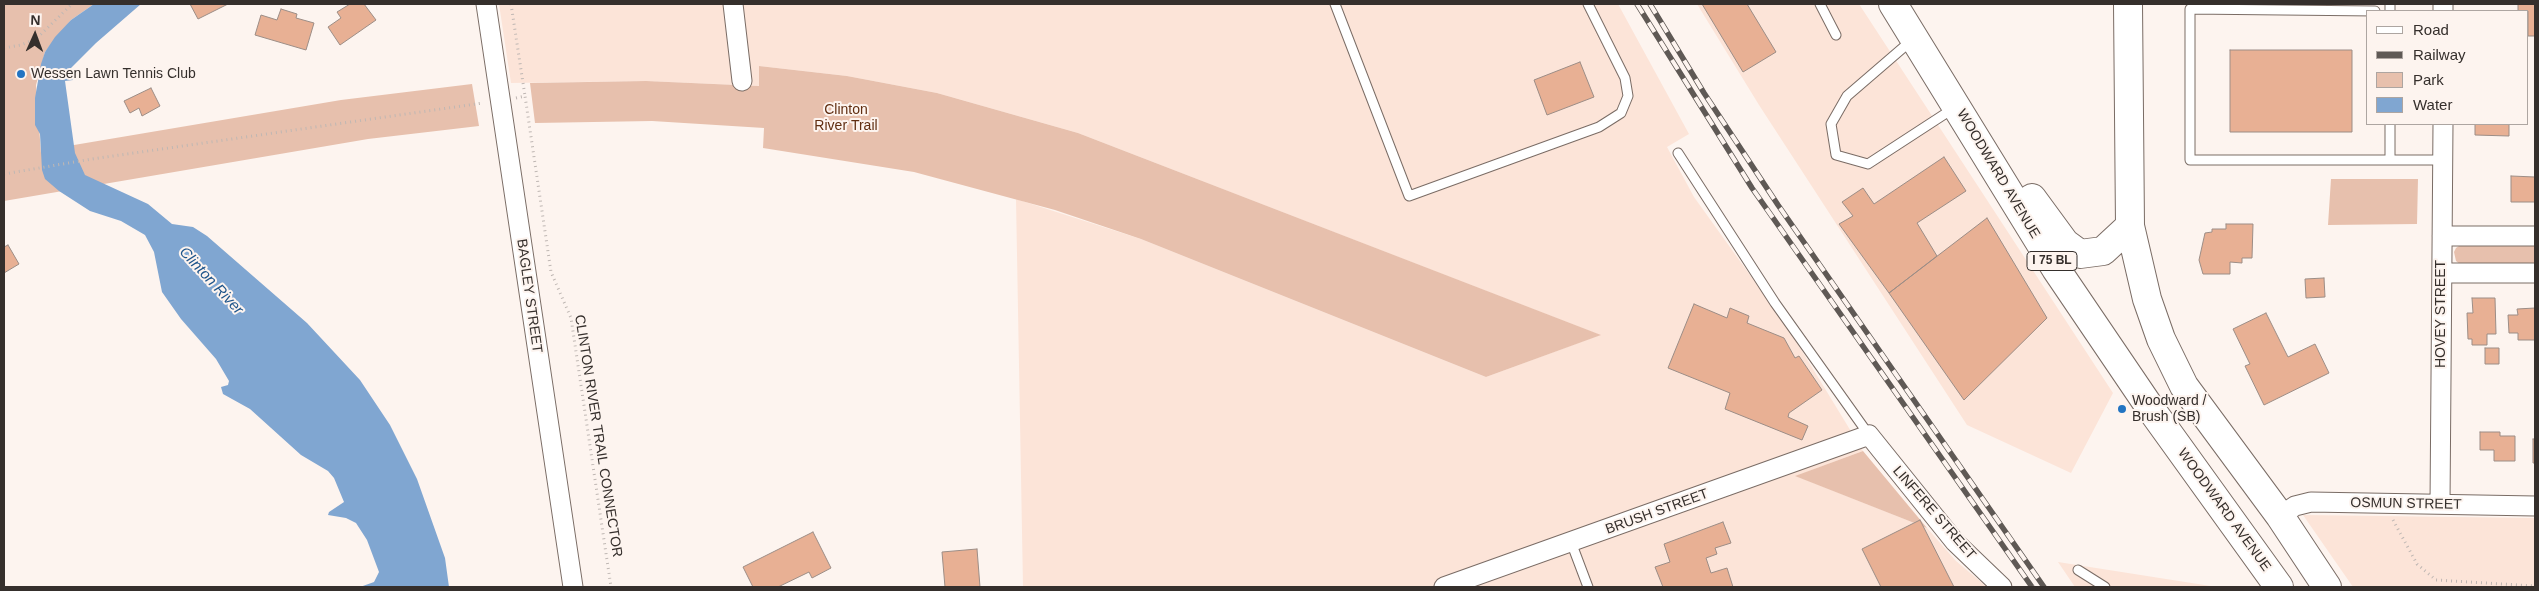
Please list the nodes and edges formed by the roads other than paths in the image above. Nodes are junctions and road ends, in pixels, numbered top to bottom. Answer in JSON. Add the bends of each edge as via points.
{"nodes":[{"id":1,"x":486,"y":4,"type":"edge"},
{"id":2,"x":733,"y":4,"type":"edge"},
{"id":3,"x":1335,"y":4,"type":"edge"},
{"id":4,"x":1588,"y":4,"type":"edge"},
{"id":5,"x":1820,"y":4,"type":"edge"},
{"id":6,"x":1893,"y":4,"type":"edge"},
{"id":7,"x":2128,"y":4,"type":"edge"},
{"id":8,"x":2366,"y":11,"type":"edge"},
{"id":9,"x":1836,"y":35,"type":"dead end"},
{"id":10,"x":1914,"y":38,"type":"junction"},
{"id":11,"x":742,"y":81,"type":"dead end"},
{"id":12,"x":1957,"y":106,"type":"junction"},
{"id":13,"x":2390,"y":125,"type":"edge"},
{"id":14,"x":2442,"y":125,"type":"edge"},
{"id":15,"x":1678,"y":153,"type":"dead end"},
{"id":16,"x":2390,"y":159,"type":"junction"},
{"id":17,"x":2442,"y":160,"type":"junction"},
{"id":18,"x":2130,"y":226,"type":"junction"},
{"id":19,"x":2442,"y":236,"type":"junction"},
{"id":20,"x":2535,"y":236,"type":"edge"},
{"id":21,"x":2442,"y":273,"type":"junction"},
{"id":22,"x":2535,"y":273,"type":"edge"},
{"id":23,"x":1869,"y":435,"type":"junction"},
{"id":24,"x":2440,"y":504,"type":"junction"},
{"id":25,"x":2535,"y":506,"type":"edge"},
{"id":26,"x":2280,"y":516,"type":"junction"},
{"id":27,"x":1571,"y":542,"type":"junction"},
{"id":28,"x":2078,"y":570,"type":"dead end"},
{"id":29,"x":573,"y":587,"type":"edge"},
{"id":30,"x":1444,"y":587,"type":"edge"},
{"id":31,"x":1588,"y":587,"type":"edge"},
{"id":32,"x":2002,"y":587,"type":"edge"},
{"id":33,"x":2105,"y":587,"type":"edge"},
{"id":34,"x":2279,"y":587,"type":"edge"},
{"id":35,"x":2327,"y":587,"type":"edge"}],
"edges":[{"from":1,"to":29,"type":"street","name":"BAGLEY STREET"},
{"from":2,"to":11,"type":"street"},
{"from":3,"to":4,"type":"lane","via":[[1410,196],[1599,128],[1621,113],[1628,96],[1625,78]]},
{"from":5,"to":9,"type":"lane"},
{"from":6,"to":10,"type":"main road","name":"WOODWARD AVENUE","number":"I 75 BL"},
{"from":7,"to":18,"type":"main road"},
{"from":8,"to":16,"type":"lane","via":[[2190,10],[2190,160]]},
{"from":10,"to":12,"type":"main road","name":"WOODWARD AVENUE","number":"I 75 BL"},
{"from":10,"to":12,"type":"lane","via":[[1847,96],[1831,124],[1836,155],[1868,164]]},
{"from":12,"to":18,"type":"main road","via":[[1999,151],[2064,243],[2080,254],[2103,251]]},
{"from":12,"to":34,"type":"main road","name":"WOODWARD AVENUE","number":"I 75 BL","via":[[2056,269],[2153,412]]},
{"from":13,"to":16,"type":"lane"},
{"from":14,"to":17,"type":"street","name":"HOVEY STREET"},
{"from":15,"to":23,"type":"lane","via":[[1775,303]]},
{"from":16,"to":17,"type":"lane"},
{"from":17,"to":19,"type":"street","name":"HOVEY STREET"},
{"from":18,"to":26,"type":"main road","via":[[2147,299],[2171,363],[2217,434]]},
{"from":19,"to":20,"type":"street"},
{"from":19,"to":21,"type":"street","name":"HOVEY STREET"},
{"from":21,"to":22,"type":"street"},
{"from":21,"to":24,"type":"street","name":"HOVEY STREET"},
{"from":23,"to":27,"type":"street","name":"BRUSH STREET"},
{"from":23,"to":32,"type":"street","name":"LINFERE STREET","via":[[1955,542]]},
{"from":24,"to":25,"type":"street","name":"OSMUN STREET"},
{"from":24,"to":26,"type":"street","name":"OSMUN STREET","via":[[2303,503]]},
{"from":26,"to":35,"type":"main road"},
{"from":27,"to":30,"type":"street","name":"BRUSH STREET"},
{"from":27,"to":31,"type":"lane"},
{"from":28,"to":33,"type":"lane"}]}
